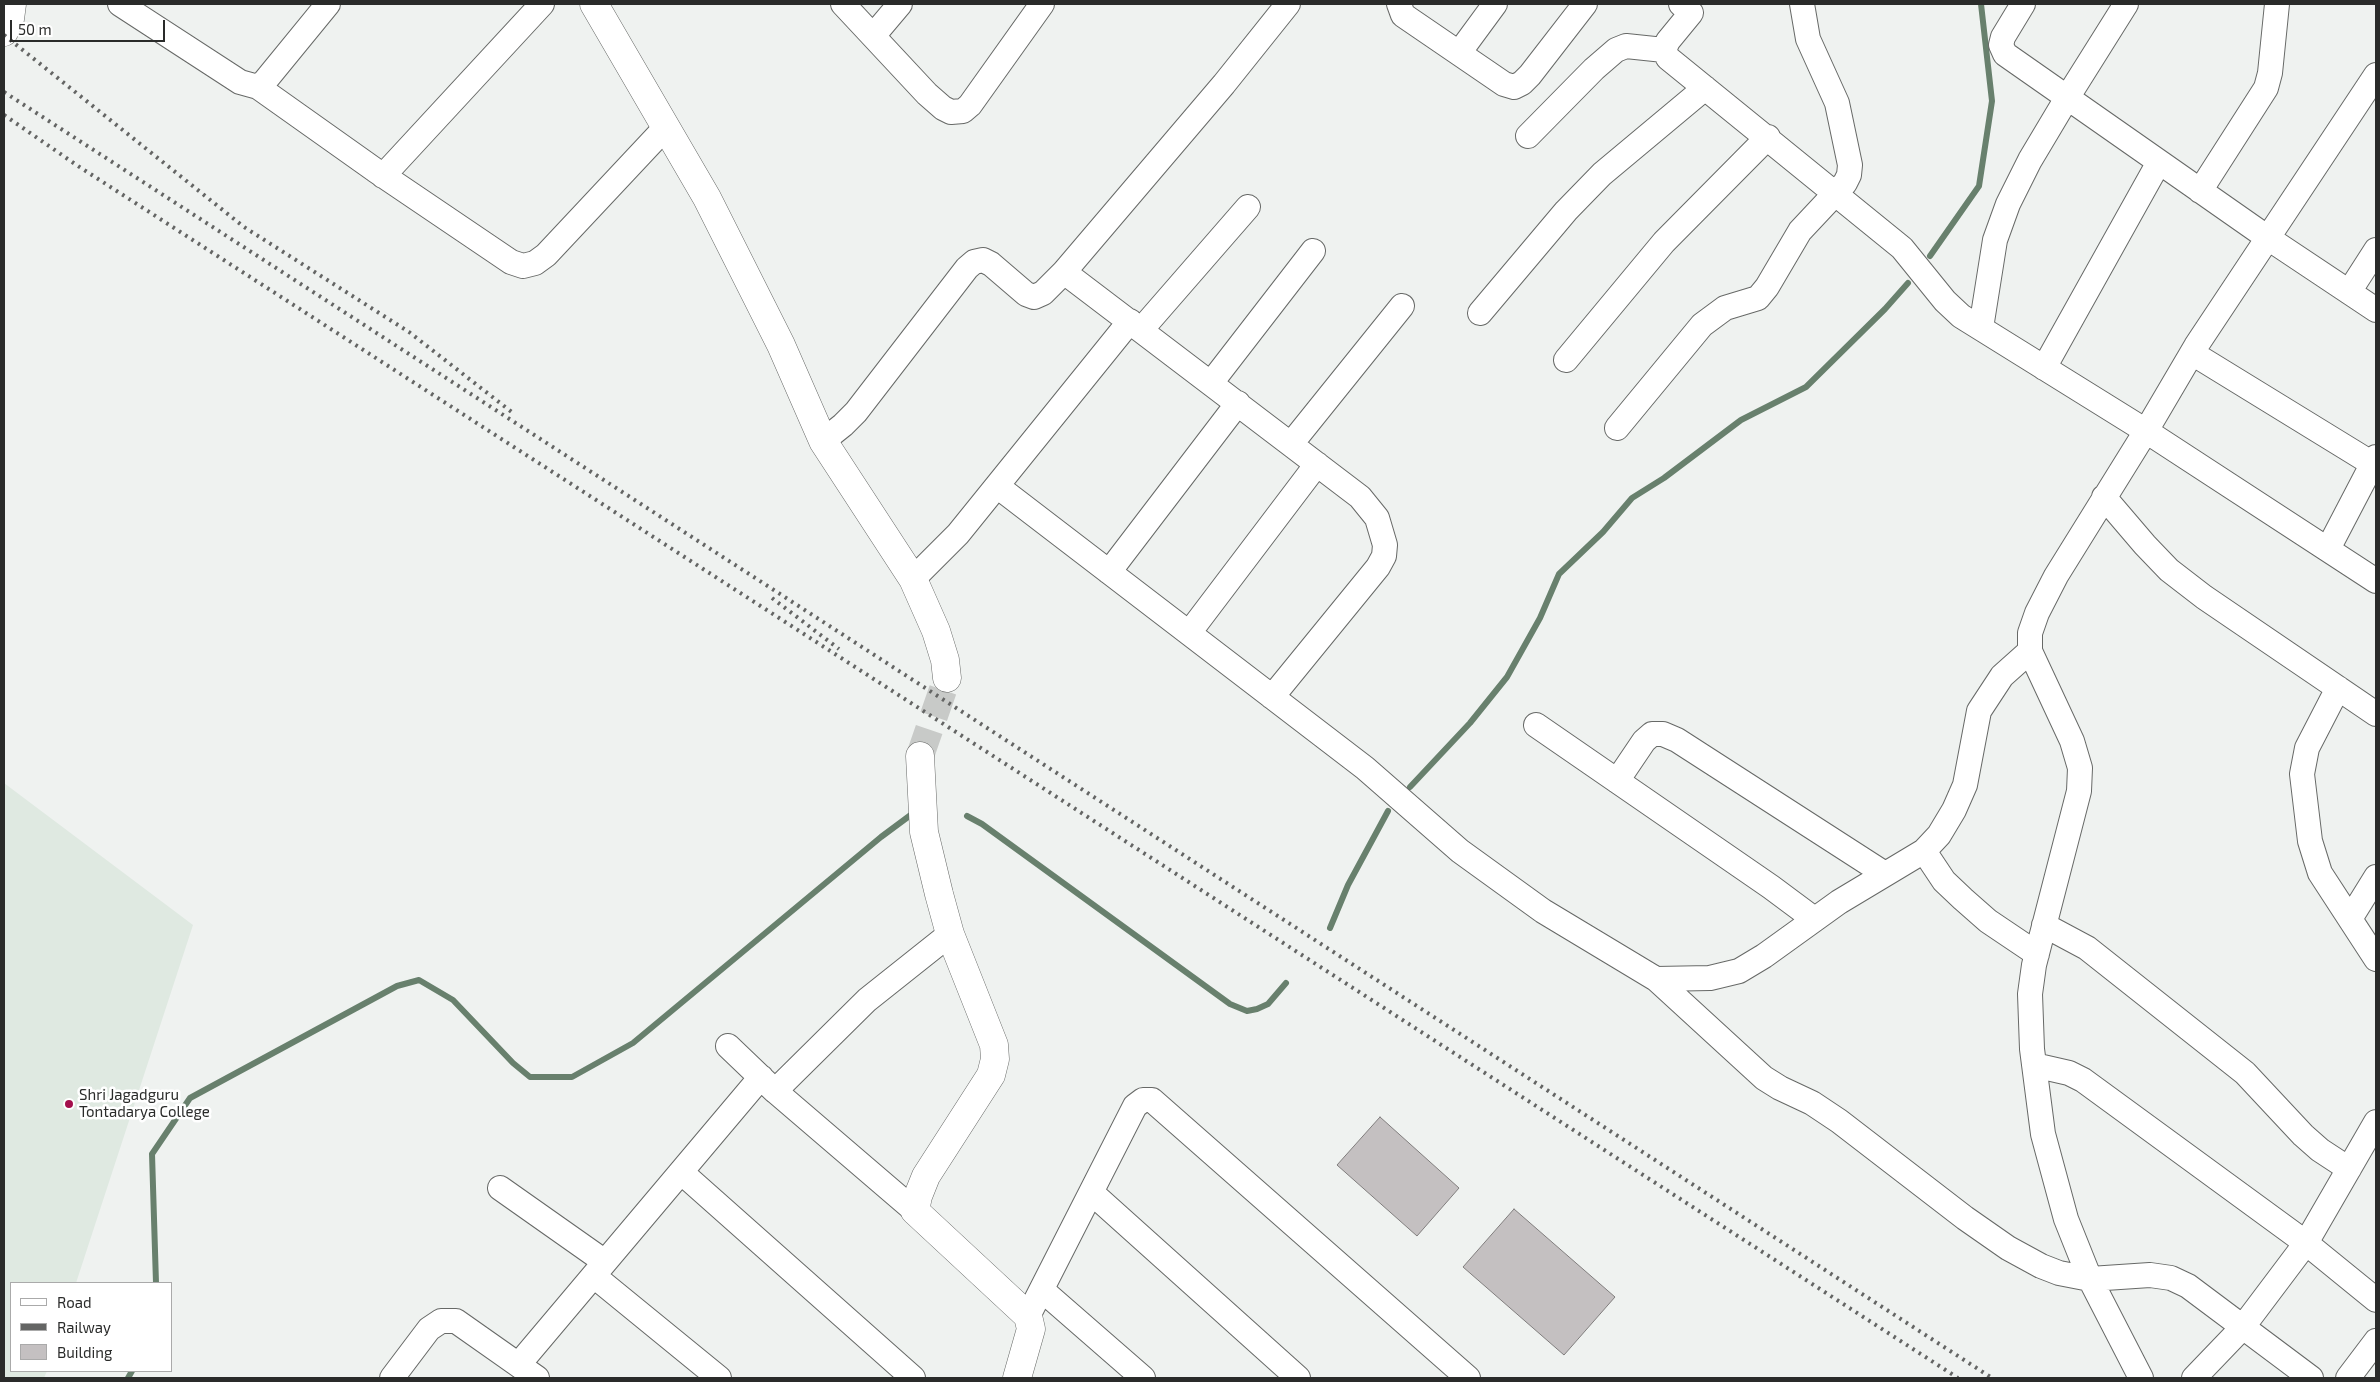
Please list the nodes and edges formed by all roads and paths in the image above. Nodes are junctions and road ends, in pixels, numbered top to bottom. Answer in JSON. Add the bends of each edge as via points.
{"nodes":[{"id":1,"x":12,"y":4,"type":"edge"},
{"id":2,"x":120,"y":4,"type":"edge"},
{"id":3,"x":542,"y":4,"type":"edge"},
{"id":4,"x":594,"y":4,"type":"edge"},
{"id":5,"x":843,"y":4,"type":"edge"},
{"id":6,"x":900,"y":4,"type":"edge"},
{"id":7,"x":1042,"y":4,"type":"edge"},
{"id":8,"x":1288,"y":4,"type":"edge"},
{"id":9,"x":1399,"y":4,"type":"edge"},
{"id":10,"x":1495,"y":4,"type":"edge"},
{"id":11,"x":1585,"y":4,"type":"edge"},
{"id":12,"x":1802,"y":4,"type":"edge"},
{"id":13,"x":2022,"y":4,"type":"edge"},
{"id":14,"x":2126,"y":4,"type":"edge"},
{"id":15,"x":2277,"y":4,"type":"edge"},
{"id":16,"x":321,"y":6,"type":"edge"},
{"id":17,"x":1690,"y":7,"type":"edge"},
{"id":18,"x":4,"y":32,"type":"edge"},
{"id":19,"x":873,"y":36,"type":"junction"},
{"id":20,"x":1664,"y":50,"type":"junction"},
{"id":21,"x":1459,"y":53,"type":"junction"},
{"id":22,"x":2376,"y":75,"type":"edge"},
{"id":23,"x":258,"y":86,"type":"junction"},
{"id":24,"x":1705,"y":88,"type":"junction"},
{"id":25,"x":2066,"y":98,"type":"junction"},
{"id":26,"x":666,"y":127,"type":"junction"},
{"id":27,"x":1528,"y":136,"type":"dead end"},
{"id":28,"x":1768,"y":137,"type":"junction"},
{"id":29,"x":2159,"y":162,"type":"junction"},
{"id":30,"x":383,"y":176,"type":"junction"},
{"id":31,"x":2200,"y":191,"type":"junction"},
{"id":32,"x":1836,"y":192,"type":"junction"},
{"id":33,"x":1248,"y":207,"type":"dead end"},
{"id":34,"x":2268,"y":238,"type":"junction"},
{"id":35,"x":2376,"y":250,"type":"edge"},
{"id":36,"x":1313,"y":251,"type":"dead end"},
{"id":37,"x":1064,"y":272,"type":"junction"},
{"id":38,"x":2349,"y":292,"type":"junction"},
{"id":39,"x":1402,"y":306,"type":"dead end"},
{"id":40,"x":2376,"y":310,"type":"edge"},
{"id":41,"x":1480,"y":313,"type":"dead end"},
{"id":42,"x":1136,"y":325,"type":"junction"},
{"id":43,"x":1981,"y":328,"type":"junction"},
{"id":44,"x":2192,"y":353,"type":"junction"},
{"id":45,"x":1566,"y":360,"type":"dead end"},
{"id":46,"x":2044,"y":368,"type":"junction"},
{"id":47,"x":1211,"y":383,"type":"junction"},
{"id":48,"x":1238,"y":403,"type":"junction"},
{"id":49,"x":1617,"y":428,"type":"dead end"},
{"id":50,"x":2146,"y":431,"type":"junction"},
{"id":51,"x":823,"y":441,"type":"junction"},
{"id":52,"x":1291,"y":444,"type":"junction"},
{"id":53,"x":2375,"y":462,"type":"edge"},
{"id":54,"x":1317,"y":464,"type":"junction"},
{"id":55,"x":997,"y":486,"type":"junction"},
{"id":56,"x":2104,"y":497,"type":"junction"},
{"id":57,"x":2328,"y":549,"type":"junction"},
{"id":58,"x":1109,"y":572,"type":"junction"},
{"id":59,"x":913,"y":579,"type":"junction"},
{"id":60,"x":2376,"y":580,"type":"edge"},
{"id":61,"x":1189,"y":633,"type":"junction"},
{"id":62,"x":2030,"y":650,"type":"junction"},
{"id":63,"x":947,"y":678,"type":"tunnel mouth"},
{"id":64,"x":2338,"y":688,"type":"junction"},
{"id":65,"x":1272,"y":697,"type":"junction"},
{"id":66,"x":2376,"y":714,"type":"edge"},
{"id":67,"x":1536,"y":725,"type":"dead end"},
{"id":68,"x":920,"y":756,"type":"tunnel mouth"},
{"id":69,"x":1617,"y":781,"type":"junction"},
{"id":70,"x":1924,"y":851,"type":"junction"},
{"id":71,"x":1885,"y":874,"type":"junction"},
{"id":72,"x":2376,"y":877,"type":"edge"},
{"id":73,"x":1814,"y":919,"type":"junction"},
{"id":74,"x":2350,"y":919,"type":"junction"},
{"id":75,"x":2044,"y":925,"type":"junction"},
{"id":76,"x":950,"y":934,"type":"junction"},
{"id":77,"x":2037,"y":954,"type":"junction"},
{"id":78,"x":2376,"y":959,"type":"edge"},
{"id":79,"x":1656,"y":979,"type":"junction"},
{"id":80,"x":728,"y":1046,"type":"dead end"},
{"id":81,"x":2034,"y":1066,"type":"junction"},
{"id":82,"x":768,"y":1084,"type":"junction"},
{"id":83,"x":2376,"y":1122,"type":"edge"},
{"id":84,"x":2349,"y":1169,"type":"junction"},
{"id":85,"x":681,"y":1172,"type":"junction"},
{"id":86,"x":500,"y":1188,"type":"dead end"},
{"id":87,"x":1092,"y":1193,"type":"junction"},
{"id":88,"x":915,"y":1211,"type":"junction"},
{"id":89,"x":2306,"y":1243,"type":"junction"},
{"id":90,"x":599,"y":1269,"type":"junction"},
{"id":91,"x":2090,"y":1279,"type":"junction"},
{"id":92,"x":1042,"y":1290,"type":"junction"},
{"id":93,"x":2376,"y":1300,"type":"edge"},
{"id":94,"x":1028,"y":1316,"type":"junction"},
{"id":95,"x":2242,"y":1328,"type":"junction"},
{"id":96,"x":2376,"y":1341,"type":"edge"},
{"id":97,"x":528,"y":1371,"type":"edge"},
{"id":98,"x":392,"y":1378,"type":"edge"},
{"id":99,"x":719,"y":1378,"type":"edge"},
{"id":100,"x":913,"y":1378,"type":"edge"},
{"id":101,"x":1017,"y":1378,"type":"edge"},
{"id":102,"x":1143,"y":1378,"type":"edge"},
{"id":103,"x":1298,"y":1378,"type":"edge"},
{"id":104,"x":1468,"y":1378,"type":"edge"},
{"id":105,"x":2141,"y":1378,"type":"edge"},
{"id":106,"x":2194,"y":1378,"type":"edge"},
{"id":107,"x":2312,"y":1378,"type":"edge"},
{"id":108,"x":2348,"y":1378,"type":"edge"}],
"edges":[{"from":1,"to":18,"type":"street"},
{"from":2,"to":23,"type":"street","via":[[240,82]]},
{"from":3,"to":30,"type":"street"},
{"from":4,"to":26,"type":"street"},
{"from":5,"to":19,"type":"street"},
{"from":6,"to":19,"type":"street"},
{"from":7,"to":19,"type":"street","via":[[963,111],[951,112],[942,108]]},
{"from":8,"to":37,"type":"street"},
{"from":9,"to":21,"type":"street","via":[[1403,15]]},
{"from":10,"to":21,"type":"street"},
{"from":11,"to":21,"type":"street","via":[[1530,75],[1514,87],[1504,84]]},
{"from":12,"to":32,"type":"street","via":[[1808,39],[1837,104],[1850,165],[1849,175]]},
{"from":13,"to":25,"type":"street","via":[[2002,36],[2005,54]]},
{"from":14,"to":25,"type":"street"},
{"from":15,"to":31,"type":"street","via":[[2266,88]]},
{"from":16,"to":23,"type":"street"},
{"from":17,"to":20,"type":"street"},
{"from":20,"to":24,"type":"street","via":[[1668,58]]},
{"from":20,"to":27,"type":"street","via":[[1626,46],[1616,50]]},
{"from":22,"to":34,"type":"street"},
{"from":23,"to":30,"type":"street"},
{"from":24,"to":28,"type":"street"},
{"from":24,"to":41,"type":"street","via":[[1602,174],[1566,211]]},
{"from":25,"to":29,"type":"street"},
{"from":25,"to":43,"type":"street","via":[[2008,204],[1995,240]]},
{"from":26,"to":30,"type":"street","via":[[546,255],[524,266],[511,262]]},
{"from":26,"to":51,"type":"street","via":[[707,198],[772,328]]},
{"from":28,"to":32,"type":"street"},
{"from":28,"to":45,"type":"street","via":[[1664,242]]},
{"from":29,"to":31,"type":"street"},
{"from":29,"to":46,"type":"street"},
{"from":31,"to":34,"type":"street"},
{"from":32,"to":43,"type":"street","via":[[1902,248],[1945,301]]},
{"from":32,"to":49,"type":"street","via":[[1800,231],[1758,298],[1725,308],[1702,325]]},
{"from":33,"to":42,"type":"street"},
{"from":34,"to":38,"type":"street"},
{"from":34,"to":44,"type":"street"},
{"from":35,"to":38,"type":"street"},
{"from":36,"to":47,"type":"street"},
{"from":37,"to":42,"type":"street"},
{"from":37,"to":51,"type":"street","via":[[1043,293],[1034,296],[1026,294],[984,260],[974,262],[856,412]]},
{"from":38,"to":40,"type":"street"},
{"from":39,"to":52,"type":"street"},
{"from":42,"to":47,"type":"street"},
{"from":42,"to":55,"type":"street"},
{"from":43,"to":46,"type":"street"},
{"from":44,"to":50,"type":"street"},
{"from":44,"to":53,"type":"street"},
{"from":46,"to":50,"type":"street"},
{"from":47,"to":48,"type":"street"},
{"from":48,"to":52,"type":"street"},
{"from":48,"to":58,"type":"street"},
{"from":50,"to":56,"type":"street"},
{"from":50,"to":57,"type":"street"},
{"from":51,"to":59,"type":"street"},
{"from":52,"to":54,"type":"street"},
{"from":53,"to":57,"type":"street"},
{"from":54,"to":61,"type":"street"},
{"from":54,"to":65,"type":"street","via":[[1369,505],[1377,518],[1385,545],[1384,556]]},
{"from":55,"to":58,"type":"street"},
{"from":55,"to":59,"type":"street","via":[[958,534]]},
{"from":56,"to":62,"type":"street","via":[[2037,613],[2030,632]]},
{"from":56,"to":64,"type":"street","via":[[2169,570]]},
{"from":57,"to":60,"type":"street"},
{"from":58,"to":61,"type":"street"},
{"from":59,"to":63,"type":"street","via":[[936,631]]},
{"from":61,"to":65,"type":"street"},
{"from":62,"to":70,"type":"street","via":[[2002,676],[1979,711],[1965,785],[1954,810]]},
{"from":62,"to":75,"type":"street","via":[[2072,741],[2080,768],[2079,791]]},
{"from":64,"to":66,"type":"street"},
{"from":64,"to":74,"type":"street","via":[[2307,748],[2302,774],[2310,841],[2320,873]]},
{"from":65,"to":79,"type":"street","via":[[1365,768],[1460,851],[1543,911]]},
{"from":67,"to":69,"type":"street"},
{"from":68,"to":76,"type":"street","via":[[924,832]]},
{"from":69,"to":71,"type":"street","via":[[1644,741],[1652,734],[1664,734]]},
{"from":69,"to":73,"type":"street"},
{"from":70,"to":71,"type":"street"},
{"from":70,"to":77,"type":"street","via":[[1944,881],[1988,921]]},
{"from":71,"to":73,"type":"street"},
{"from":72,"to":74,"type":"street"},
{"from":73,"to":79,"type":"street","via":[[1739,971],[1710,978]]},
{"from":74,"to":78,"type":"street"},
{"from":75,"to":77,"type":"street"},
{"from":75,"to":84,"type":"street","via":[[2087,948],[2245,1073],[2303,1135]]},
{"from":76,"to":82,"type":"street"},
{"from":76,"to":88,"type":"street","via":[[994,1045],[995,1059],[991,1075],[926,1176]]},
{"from":77,"to":81,"type":"street","via":[[2030,994]]},
{"from":79,"to":91,"type":"street","via":[[1764,1078],[1839,1121],[2008,1248],[2059,1273]]},
{"from":80,"to":82,"type":"street"},
{"from":81,"to":89,"type":"street","via":[[2069,1073],[2083,1080]]},
{"from":81,"to":91,"type":"street","via":[[2043,1134],[2055,1182]]},
{"from":82,"to":85,"type":"street"},
{"from":82,"to":88,"type":"street"},
{"from":83,"to":84,"type":"street"},
{"from":84,"to":89,"type":"street"},
{"from":85,"to":90,"type":"street"},
{"from":85,"to":100,"type":"street"},
{"from":86,"to":90,"type":"street"},
{"from":87,"to":92,"type":"street"},
{"from":87,"to":103,"type":"street"},
{"from":87,"to":104,"type":"street","via":[[1135,1106],[1143,1100],[1152,1100]]},
{"from":88,"to":94,"type":"street"},
{"from":89,"to":93,"type":"street"},
{"from":89,"to":95,"type":"street"},
{"from":90,"to":97,"type":"street"},
{"from":90,"to":99,"type":"street"},
{"from":91,"to":95,"type":"street","via":[[2150,1274],[2171,1278],[2188,1286]]},
{"from":91,"to":105,"type":"street"},
{"from":92,"to":94,"type":"street"},
{"from":92,"to":102,"type":"street"},
{"from":94,"to":101,"type":"street","via":[[1031,1328]]},
{"from":95,"to":106,"type":"street"},
{"from":95,"to":107,"type":"street"},
{"from":96,"to":108,"type":"street"},
{"from":97,"to":98,"type":"street","via":[[456,1321],[440,1321],[428,1329]]}]}
